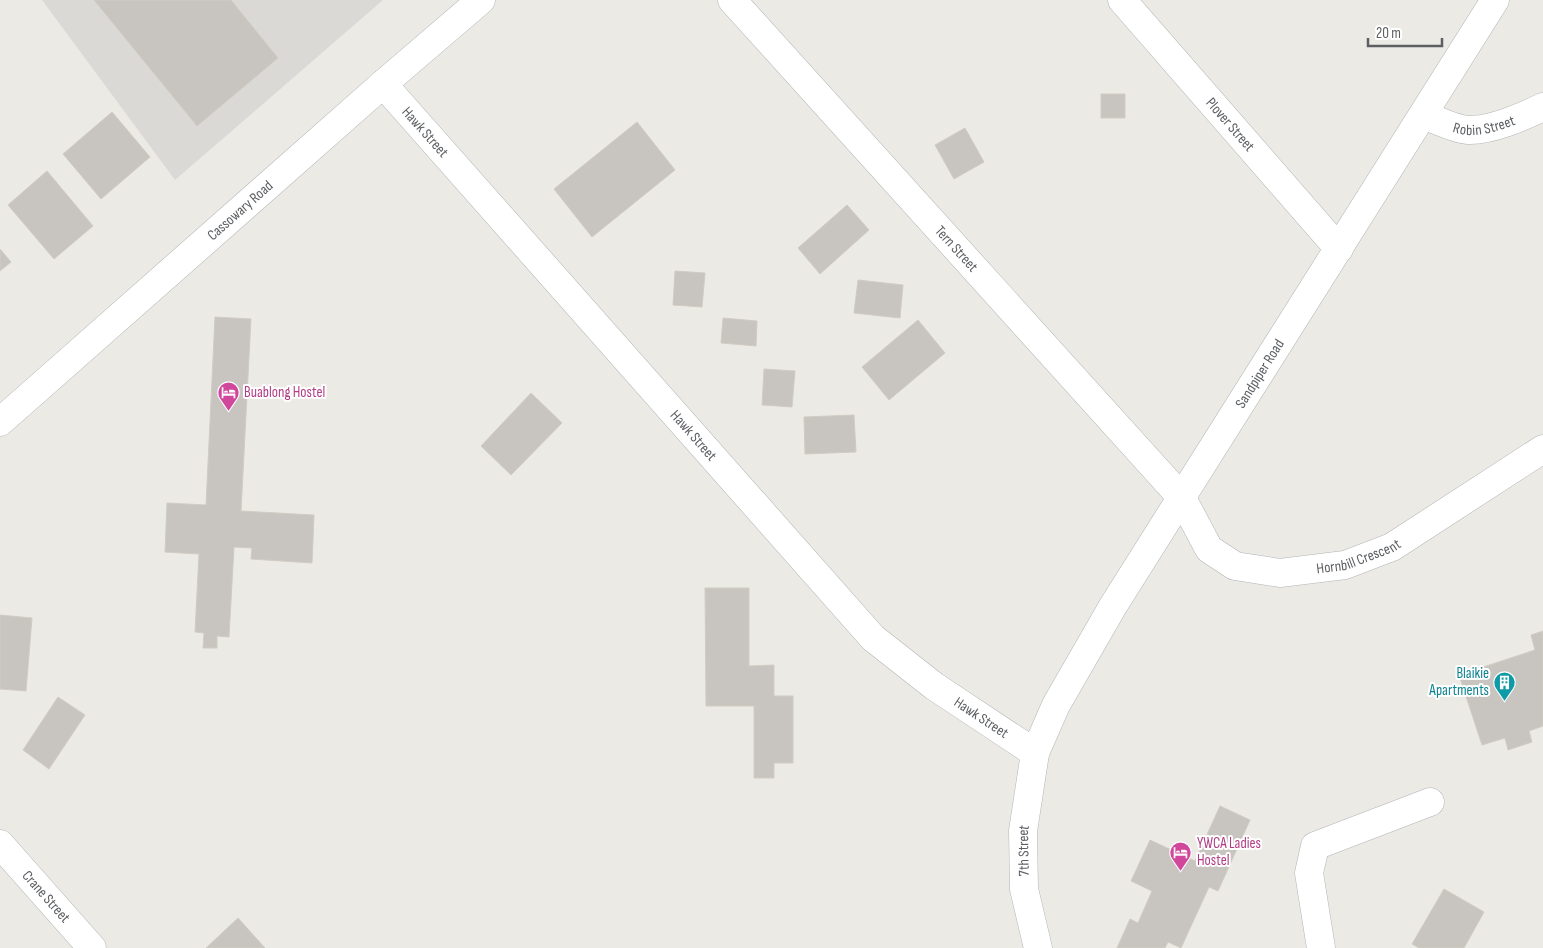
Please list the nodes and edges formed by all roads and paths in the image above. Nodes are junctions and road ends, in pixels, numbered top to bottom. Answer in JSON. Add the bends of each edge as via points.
{"nodes":[{"id":1,"x":481,"y":0,"type":"edge"},
{"id":2,"x":732,"y":0,"type":"edge"},
{"id":3,"x":1122,"y":0,"type":"edge"},
{"id":4,"x":1495,"y":0,"type":"edge"},
{"id":5,"x":383,"y":84,"type":"junction"},
{"id":6,"x":1543,"y":107,"type":"edge"},
{"id":7,"x":1423,"y":114,"type":"junction"},
{"id":8,"x":1339,"y":249,"type":"junction"},
{"id":9,"x":0,"y":422,"type":"edge"},
{"id":10,"x":1543,"y":449,"type":"edge"},
{"id":11,"x":1182,"y":498,"type":"junction"},
{"id":12,"x":1035,"y":753,"type":"junction"},
{"id":13,"x":1430,"y":802,"type":"dead end"},
{"id":14,"x":0,"y":844,"type":"edge"},
{"id":15,"x":92,"y":948,"type":"edge"},
{"id":16,"x":1038,"y":948,"type":"edge"},
{"id":17,"x":1321,"y":948,"type":"edge"}],
"edges":[{"from":1,"to":5,"type":"street","name":"Cassowary Road"},
{"from":2,"to":11,"type":"street","name":"Tern Street"},
{"from":3,"to":8,"type":"street","name":"Plover Street"},
{"from":4,"to":7,"type":"street","name":"Sandpiper Road"},
{"from":5,"to":9,"type":"street","name":"Cassowary Road"},
{"from":5,"to":12,"type":"street","name":"Hawk Street","via":[[873,638],[934,686]]},
{"from":6,"to":7,"type":"street","name":"Robin Street","via":[[1483,129],[1467,130]]},
{"from":7,"to":8,"type":"street","name":"Sandpiper Road"},
{"from":8,"to":11,"type":"street","name":"Sandpiper Road"},
{"from":10,"to":11,"type":"street","name":"Hornbill Crescent","via":[[1392,547],[1345,565],[1280,573],[1235,566],[1209,549]]},
{"from":11,"to":12,"type":"street","name":"Sandpiper Road","via":[[1103,622],[1056,705]]},
{"from":12,"to":16,"type":"street","name":"7th Street","via":[[1023,830],[1024,888]]},
{"from":13,"to":17,"type":"street","via":[[1315,846],[1309,872]]},
{"from":14,"to":15,"type":"street","name":"Crane Street"}]}
